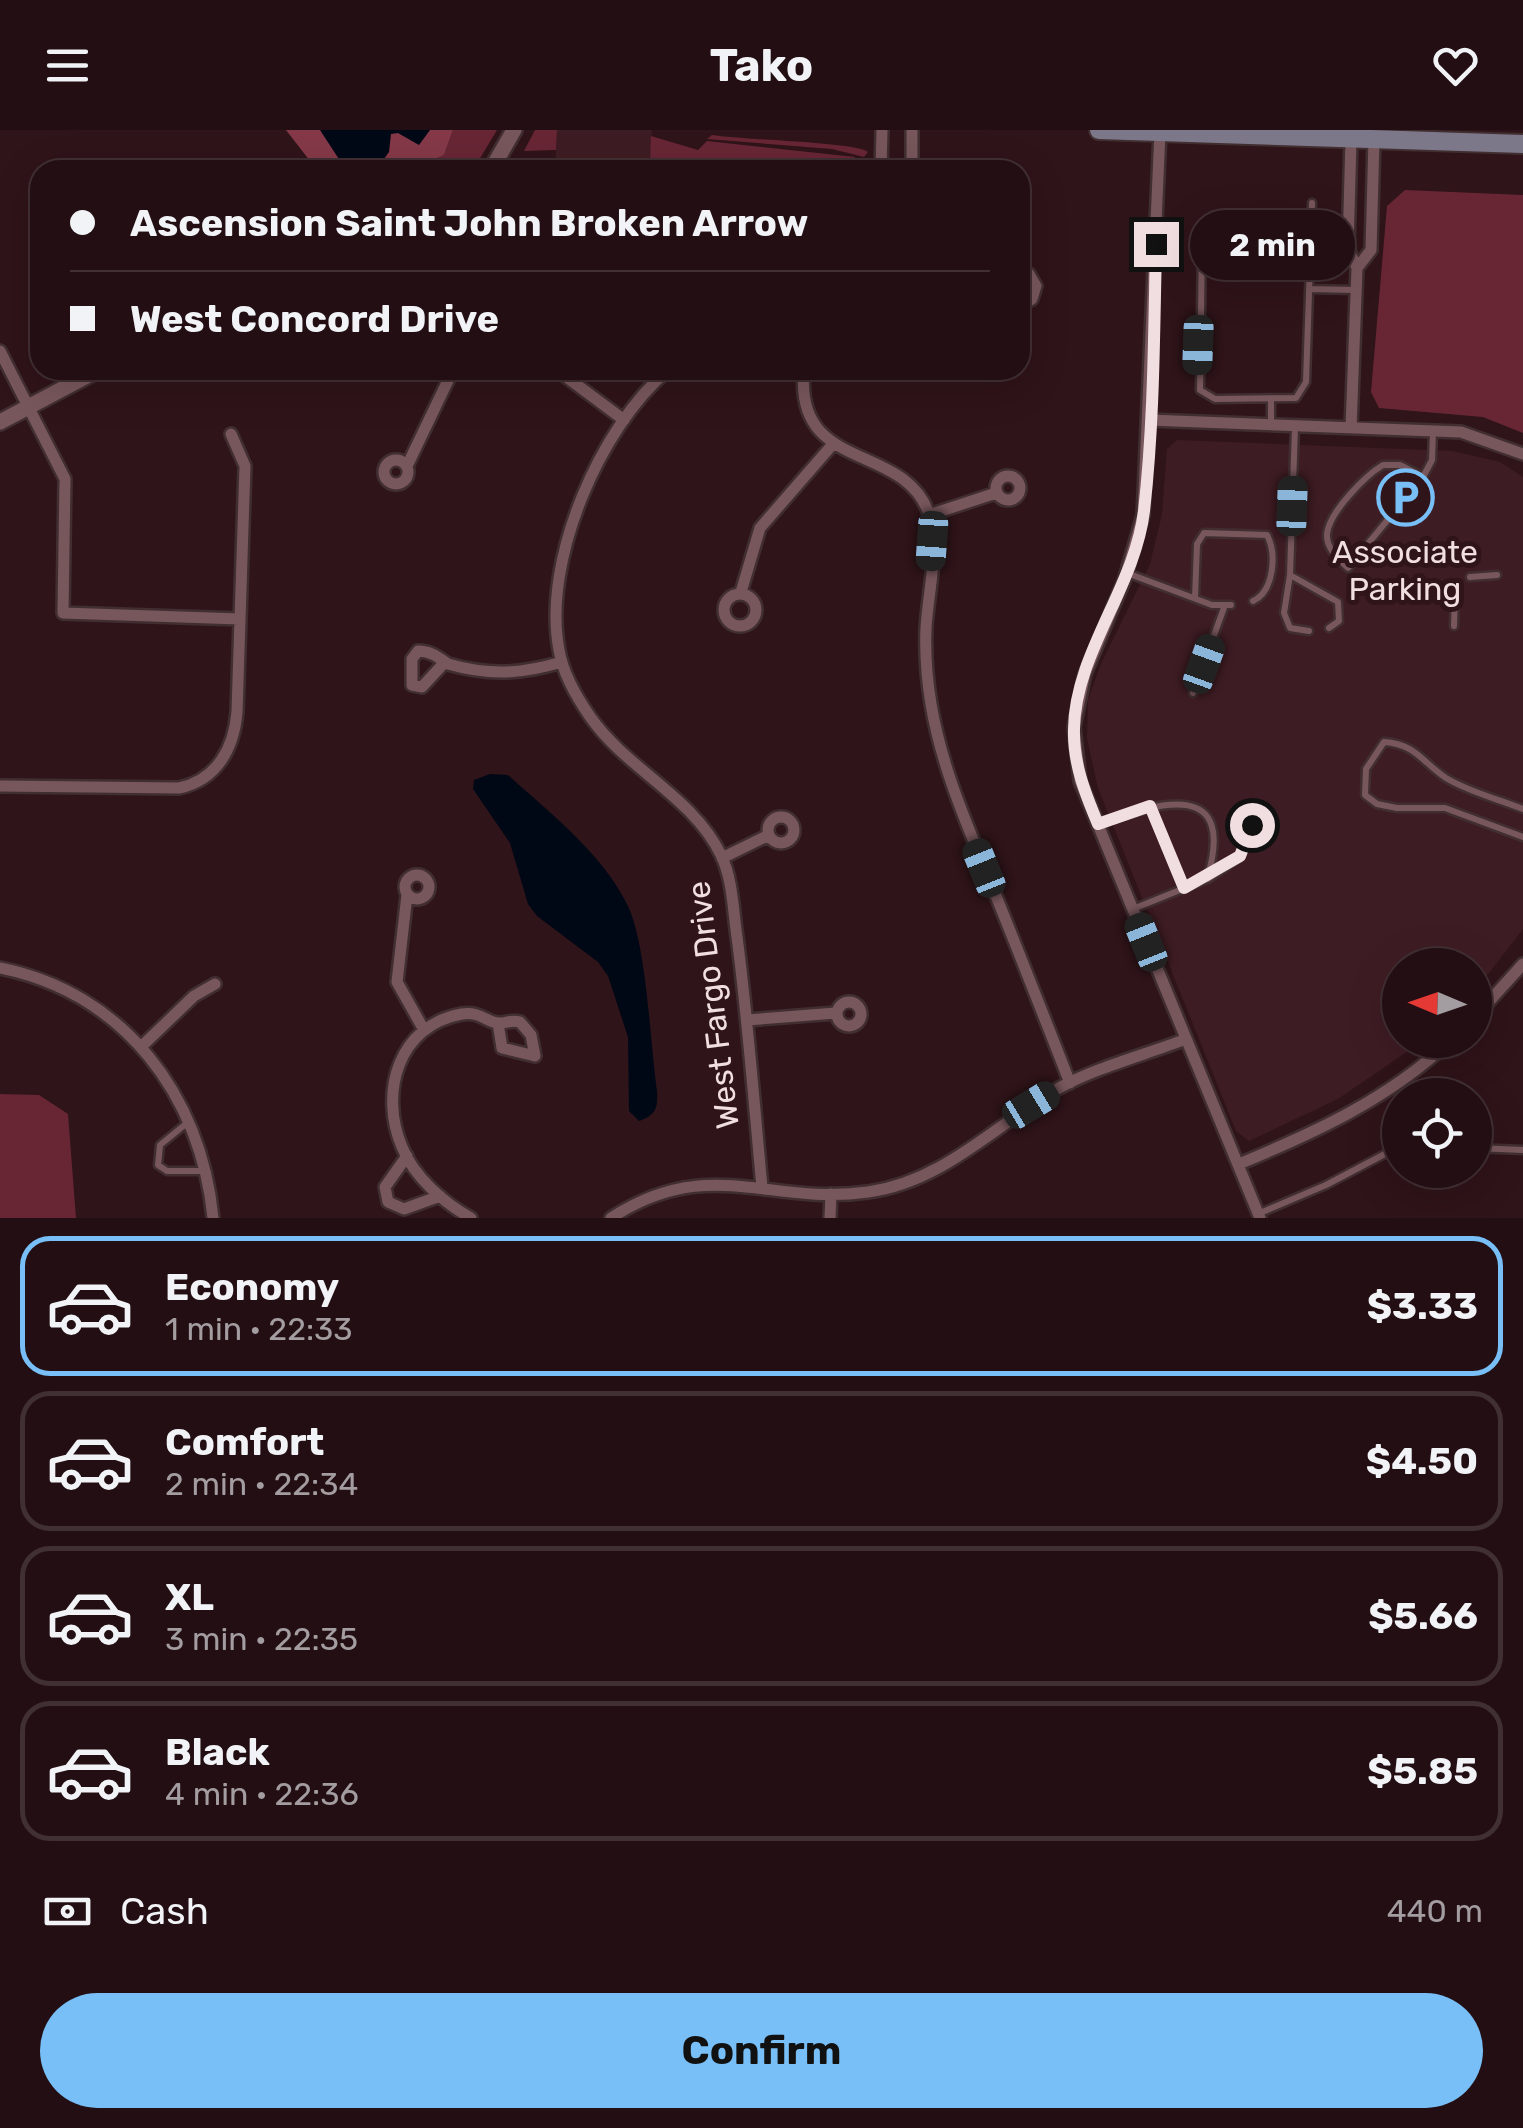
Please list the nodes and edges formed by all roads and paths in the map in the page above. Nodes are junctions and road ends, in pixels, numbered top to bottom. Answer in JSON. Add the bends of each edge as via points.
{"nodes":[{"id":1,"x":514,"y":130,"type":"edge"},
{"id":2,"x":882,"y":130,"type":"edge"},
{"id":3,"x":912,"y":130,"type":"edge"},
{"id":4,"x":1099,"y":130,"type":"edge"},
{"id":5,"x":1160,"y":132,"type":"edge"},
{"id":6,"x":1350,"y":138,"type":"junction"},
{"id":7,"x":1374,"y":139,"type":"junction"},
{"id":8,"x":1516,"y":139,"type":"edge"},
{"id":9,"x":497,"y":160,"type":"edge"},
{"id":10,"x":881,"y":160,"type":"edge"},
{"id":11,"x":912,"y":160,"type":"edge"},
{"id":12,"x":1312,"y":203,"type":"dead end"},
{"id":13,"x":1202,"y":241,"type":"dead end"},
{"id":14,"x":1357,"y":268,"type":"junction"},
{"id":15,"x":1030,"y":276,"type":"edge"},
{"id":16,"x":1310,"y":289,"type":"junction"},
{"id":17,"x":1356,"y":290,"type":"junction"},
{"id":18,"x":1030,"y":300,"type":"edge"},
{"id":19,"x":0,"y":351,"type":"edge"},
{"id":20,"x":79,"y":380,"type":"edge"},
{"id":21,"x":448,"y":380,"type":"edge"},
{"id":22,"x":570,"y":380,"type":"edge"},
{"id":23,"x":656,"y":380,"type":"edge"},
{"id":24,"x":805,"y":380,"type":"edge"},
{"id":25,"x":1271,"y":400,"type":"junction"},
{"id":26,"x":30,"y":406,"type":"junction"},
{"id":27,"x":624,"y":420,"type":"junction"},
{"id":28,"x":1149,"y":420,"type":"junction"},
{"id":29,"x":0,"y":422,"type":"edge"},
{"id":30,"x":1271,"y":425,"type":"junction"},
{"id":31,"x":1295,"y":426,"type":"junction"},
{"id":32,"x":1351,"y":428,"type":"junction"},
{"id":33,"x":1433,"y":430,"type":"junction"},
{"id":34,"x":230,"y":434,"type":"dead end"},
{"id":35,"x":833,"y":444,"type":"junction"},
{"id":36,"x":1523,"y":454,"type":"edge"},
{"id":37,"x":407,"y":466,"type":"dead end"},
{"id":38,"x":1423,"y":477,"type":"junction"},
{"id":39,"x":996,"y":493,"type":"dead end"},
{"id":40,"x":929,"y":514,"type":"junction"},
{"id":41,"x":1126,"y":572,"type":"junction"},
{"id":42,"x":1290,"y":575,"type":"junction"},
{"id":43,"x":1496,"y":575,"type":"dead end"},
{"id":44,"x":1470,"y":577,"type":"dead end"},
{"id":45,"x":741,"y":592,"type":"dead end"},
{"id":46,"x":1455,"y":596,"type":"dead end"},
{"id":47,"x":1194,"y":598,"type":"junction"},
{"id":48,"x":1253,"y":601,"type":"dead end"},
{"id":49,"x":240,"y":619,"type":"junction"},
{"id":50,"x":1454,"y":626,"type":"dead end"},
{"id":51,"x":1328,"y":628,"type":"dead end"},
{"id":52,"x":1309,"y":631,"type":"dead end"},
{"id":53,"x":444,"y":662,"type":"dead end"},
{"id":54,"x":562,"y":662,"type":"junction"},
{"id":55,"x":1193,"y":693,"type":"dead end"},
{"id":56,"x":0,"y":786,"type":"edge"},
{"id":57,"x":1150,"y":806,"type":"junction"},
{"id":58,"x":1523,"y":809,"type":"edge"},
{"id":59,"x":1098,"y":824,"type":"junction"},
{"id":60,"x":1252,"y":825,"type":"dead end"},
{"id":61,"x":769,"y":835,"type":"dead end"},
{"id":62,"x":1523,"y":838,"type":"edge"},
{"id":63,"x":722,"y":858,"type":"junction"},
{"id":64,"x":1207,"y":879,"type":"junction"},
{"id":65,"x":1184,"y":888,"type":"junction"},
{"id":66,"x":407,"y":895,"type":"dead end"},
{"id":67,"x":1133,"y":909,"type":"junction"},
{"id":68,"x":1523,"y":964,"type":"edge"},
{"id":69,"x":0,"y":968,"type":"edge"},
{"id":70,"x":216,"y":984,"type":"dead end"},
{"id":71,"x":1492,"y":999,"type":"edge"},
{"id":72,"x":836,"y":1014,"type":"dead end"},
{"id":73,"x":746,"y":1020,"type":"junction"},
{"id":74,"x":498,"y":1023,"type":"dead end"},
{"id":75,"x":424,"y":1030,"type":"junction"},
{"id":76,"x":1186,"y":1039,"type":"junction"},
{"id":77,"x":143,"y":1045,"type":"junction"},
{"id":78,"x":1427,"y":1058,"type":"edge"},
{"id":79,"x":1070,"y":1083,"type":"junction"},
{"id":80,"x":187,"y":1124,"type":"junction"},
{"id":81,"x":1492,"y":1149,"type":"edge"},
{"id":82,"x":1523,"y":1150,"type":"edge"},
{"id":83,"x":1382,"y":1155,"type":"edge"},
{"id":84,"x":407,"y":1156,"type":"junction"},
{"id":85,"x":1238,"y":1164,"type":"junction"},
{"id":86,"x":209,"y":1171,"type":"junction"},
{"id":87,"x":762,"y":1187,"type":"junction"},
{"id":88,"x":831,"y":1194,"type":"junction"},
{"id":89,"x":440,"y":1196,"type":"junction"},
{"id":90,"x":1259,"y":1216,"type":"edge"},
{"id":91,"x":213,"y":1218,"type":"edge"},
{"id":92,"x":471,"y":1218,"type":"edge"},
{"id":93,"x":612,"y":1218,"type":"edge"},
{"id":94,"x":830,"y":1218,"type":"edge"}],
"edges":[{"from":1,"to":9,"type":"street"},
{"from":2,"to":10,"type":"street"},
{"from":3,"to":11,"type":"street"},
{"from":4,"to":5,"type":"main road"},
{"from":5,"to":6,"type":"main road"},
{"from":5,"to":28,"type":"street"},
{"from":6,"to":7,"type":"main road"},
{"from":6,"to":14,"type":"street","via":[[1348,249]]},
{"from":7,"to":8,"type":"main road"},
{"from":7,"to":14,"type":"street","via":[[1370,250]]},
{"from":12,"to":16,"type":"lane"},
{"from":13,"to":25,"type":"lane","via":[[1200,390],[1215,399]]},
{"from":14,"to":17,"type":"street"},
{"from":15,"to":18,"type":"street","via":[[1036,286]]},
{"from":16,"to":17,"type":"lane"},
{"from":16,"to":25,"type":"lane","via":[[1303,392]]},
{"from":17,"to":32,"type":"street"},
{"from":19,"to":26,"type":"street"},
{"from":20,"to":26,"type":"street"},
{"from":21,"to":37,"type":"street"},
{"from":22,"to":27,"type":"street"},
{"from":23,"to":27,"type":"street","name":"West Fargo Drive"},
{"from":24,"to":35,"type":"street","via":[[810,419]]},
{"from":25,"to":30,"type":"lane"},
{"from":26,"to":29,"type":"street"},
{"from":26,"to":49,"type":"street","via":[[65,479],[63,613]]},
{"from":27,"to":54,"type":"street","name":"West Fargo Drive","via":[[585,491],[562,558],[555,616]]},
{"from":28,"to":30,"type":"street"},
{"from":28,"to":41,"type":"street","via":[[1144,515]]},
{"from":30,"to":31,"type":"street"},
{"from":31,"to":32,"type":"street"},
{"from":31,"to":42,"type":"lane"},
{"from":32,"to":33,"type":"street"},
{"from":33,"to":36,"type":"street","via":[[1481,436]]},
{"from":33,"to":38,"type":"lane","via":[[1432,460]]},
{"from":34,"to":49,"type":"street","via":[[244,466]]},
{"from":35,"to":40,"type":"street","via":[[900,477]]},
{"from":35,"to":45,"type":"street","via":[[760,528]]},
{"from":38,"to":38,"type":"lane","via":[[1385,523],[1348,568],[1331,550],[1327,534],[1337,512],[1384,465],[1400,464]]},
{"from":39,"to":40,"type":"street"},
{"from":40,"to":79,"type":"street","via":[[929,683],[944,767]]},
{"from":41,"to":47,"type":"lane"},
{"from":41,"to":59,"type":"street","via":[[1085,674],[1074,727],[1080,781]]},
{"from":42,"to":51,"type":"lane","via":[[1338,602],[1340,621]]},
{"from":42,"to":52,"type":"lane","via":[[1285,621]]},
{"from":43,"to":44,"type":"lane"},
{"from":46,"to":50,"type":"lane"},
{"from":47,"to":48,"type":"lane","via":[[1197,544],[1204,533],[1267,535],[1270,585]]},
{"from":47,"to":55,"type":"lane","via":[[1228,605]]},
{"from":49,"to":56,"type":"street","via":[[234,734],[213,770],[179,788]]},
{"from":53,"to":54,"type":"street","via":[[520,674]]},
{"from":54,"to":63,"type":"street","name":"West Fargo Drive","via":[[592,720],[691,811]]},
{"from":57,"to":59,"type":"lane"},
{"from":57,"to":64,"type":"lane","via":[[1177,803],[1211,822],[1217,835]]},
{"from":57,"to":65,"type":"lane"},
{"from":58,"to":62,"type":"lane","via":[[1450,780],[1400,743],[1384,742],[1366,769],[1365,795],[1378,804],[1445,808]]},
{"from":59,"to":67,"type":"street"},
{"from":60,"to":64,"type":"lane","via":[[1240,856]]},
{"from":61,"to":63,"type":"street"},
{"from":63,"to":73,"type":"street","name":"West Fargo Drive"},
{"from":64,"to":65,"type":"lane"},
{"from":65,"to":67,"type":"lane"},
{"from":66,"to":75,"type":"street","via":[[397,982]]},
{"from":67,"to":76,"type":"street"},
{"from":68,"to":71,"type":"street"},
{"from":69,"to":77,"type":"street","via":[[74,994]]},
{"from":70,"to":77,"type":"street"},
{"from":72,"to":73,"type":"street"},
{"from":73,"to":87,"type":"street","name":"West Fargo Drive"},
{"from":74,"to":75,"type":"street","via":[[482,1014],[459,1014]]},
{"from":75,"to":84,"type":"street","via":[[398,1062],[391,1088]]},
{"from":76,"to":79,"type":"street"},
{"from":76,"to":85,"type":"street"},
{"from":77,"to":80,"type":"street"},
{"from":78,"to":85,"type":"street","via":[[1358,1110]]},
{"from":79,"to":88,"type":"street","via":[[999,1124],[924,1180]]},
{"from":80,"to":86,"type":"street"},
{"from":80,"to":86,"type":"lane","via":[[160,1145],[158,1165]]},
{"from":81,"to":82,"type":"lane"},
{"from":83,"to":90,"type":"lane"},
{"from":84,"to":89,"type":"street"},
{"from":84,"to":89,"type":"street","via":[[385,1187],[388,1202],[404,1209]]},
{"from":85,"to":90,"type":"street"},
{"from":86,"to":91,"type":"street"},
{"from":87,"to":88,"type":"street"},
{"from":87,"to":93,"type":"street","via":[[674,1186]]},
{"from":88,"to":94,"type":"street"},
{"from":89,"to":92,"type":"street"}]}
